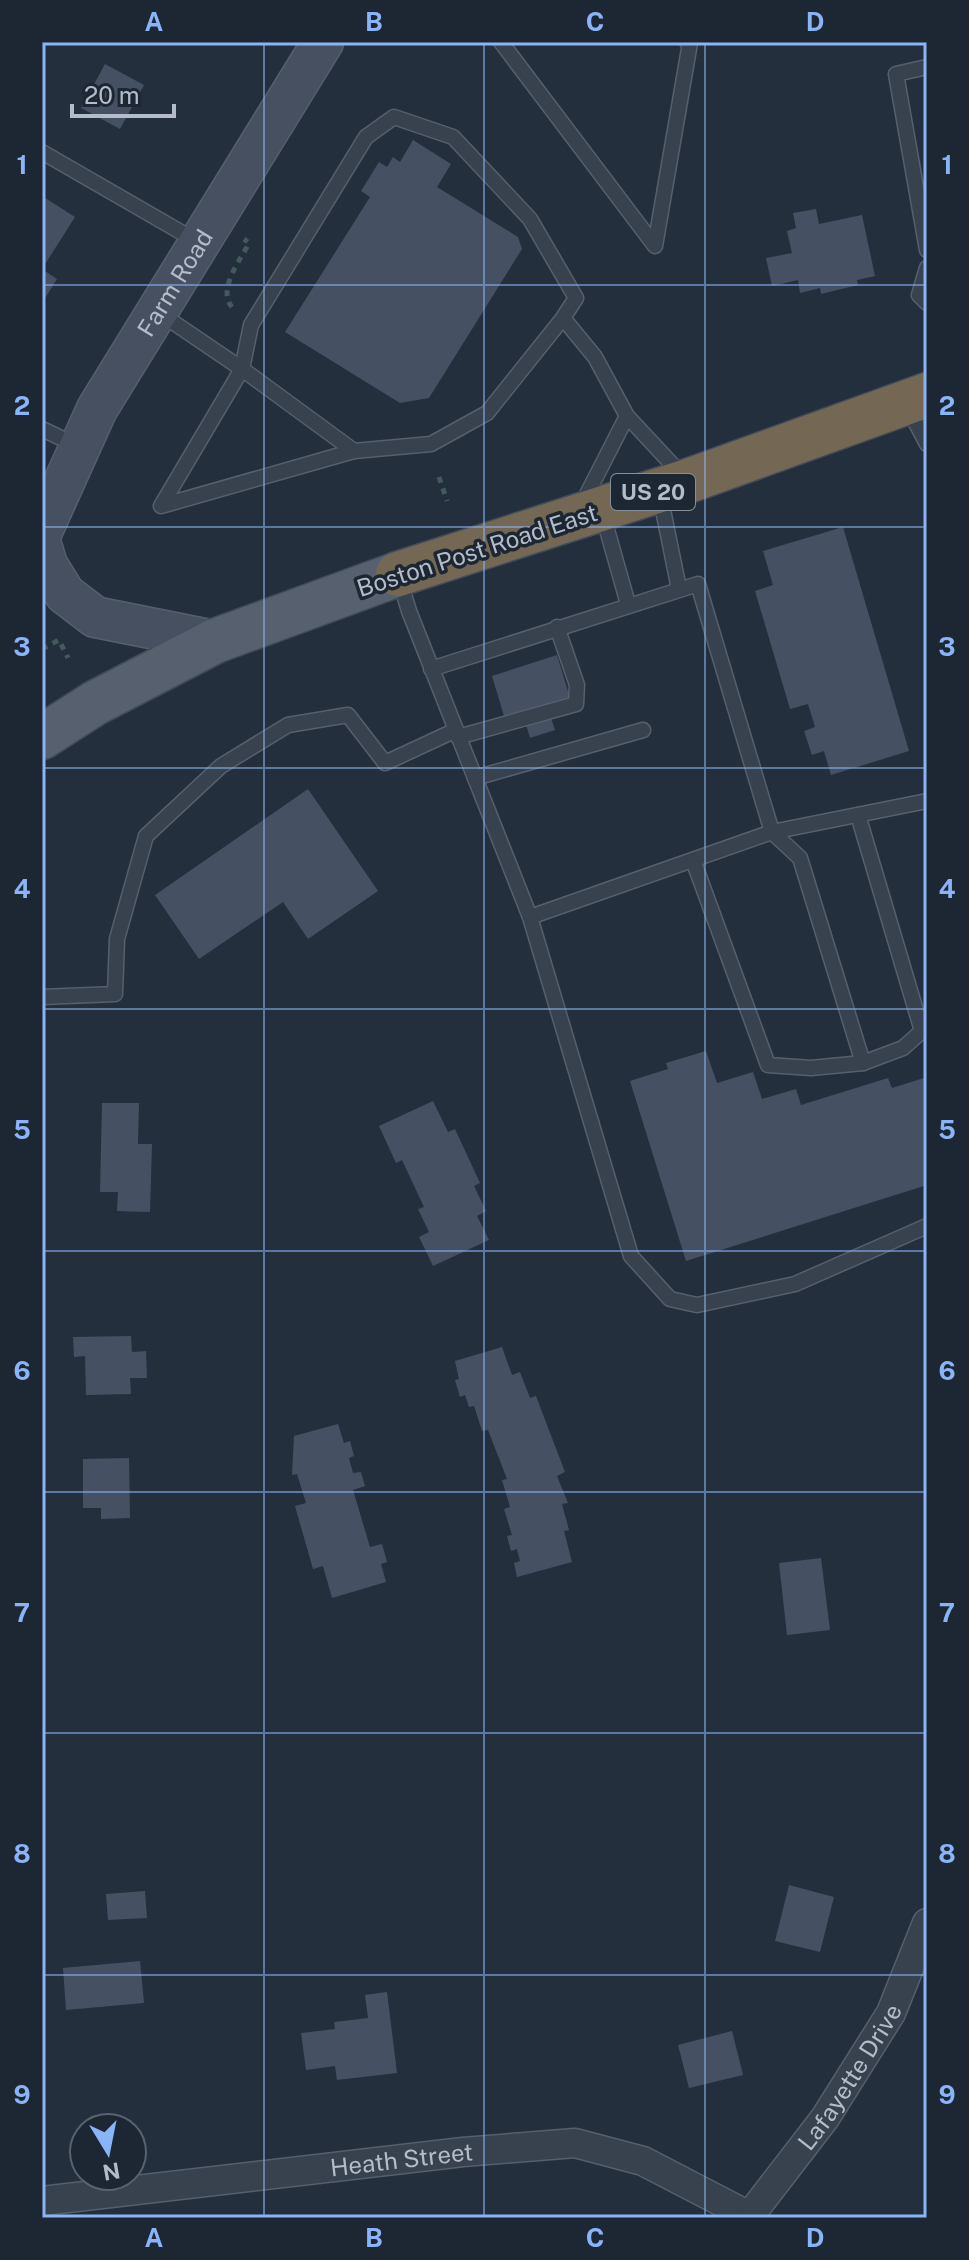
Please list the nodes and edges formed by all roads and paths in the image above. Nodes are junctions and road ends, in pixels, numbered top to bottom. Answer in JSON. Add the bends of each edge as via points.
{"nodes":[{"id":1,"x":323,"y":42,"type":"edge"},
{"id":2,"x":501,"y":42,"type":"edge"},
{"id":3,"x":687,"y":42,"type":"edge"},
{"id":4,"x":927,"y":67,"type":"edge"},
{"id":5,"x":42,"y":152,"type":"edge"},
{"id":6,"x":240,"y":236,"type":"dead end"},
{"id":7,"x":198,"y":242,"type":"junction"},
{"id":8,"x":927,"y":250,"type":"edge"},
{"id":9,"x":927,"y":268,"type":"edge"},
{"id":10,"x":927,"y":303,"type":"edge"},
{"id":11,"x":232,"y":307,"type":"dead end"},
{"id":12,"x":158,"y":312,"type":"junction"},
{"id":13,"x":563,"y":318,"type":"junction"},
{"id":14,"x":242,"y":369,"type":"junction"},
{"id":15,"x":916,"y":398,"type":"edge"},
{"id":16,"x":627,"y":416,"type":"junction"},
{"id":17,"x":42,"y":429,"type":"edge"},
{"id":18,"x":927,"y":444,"type":"edge"},
{"id":19,"x":78,"y":446,"type":"junction"},
{"id":20,"x":354,"y":451,"type":"junction"},
{"id":21,"x":439,"y":477,"type":"dead end"},
{"id":22,"x":674,"y":485,"type":"junction"},
{"id":23,"x":447,"y":501,"type":"dead end"},
{"id":24,"x":588,"y":513,"type":"junction"},
{"id":25,"x":42,"y":531,"type":"edge"},
{"id":26,"x":42,"y":548,"type":"edge"},
{"id":27,"x":398,"y":574,"type":"junction"},
{"id":28,"x":679,"y":589,"type":"junction"},
{"id":29,"x":628,"y":604,"type":"junction"},
{"id":30,"x":557,"y":627,"type":"junction"},
{"id":31,"x":215,"y":641,"type":"junction"},
{"id":32,"x":42,"y":649,"type":"edge"},
{"id":33,"x":68,"y":658,"type":"dead end"},
{"id":34,"x":431,"y":669,"type":"junction"},
{"id":35,"x":643,"y":730,"type":"dead end"},
{"id":36,"x":457,"y":733,"type":"junction"},
{"id":37,"x":42,"y":737,"type":"edge"},
{"id":38,"x":475,"y":778,"type":"junction"},
{"id":39,"x":927,"y":801,"type":"edge"},
{"id":40,"x":858,"y":815,"type":"junction"},
{"id":41,"x":772,"y":832,"type":"junction"},
{"id":42,"x":693,"y":860,"type":"junction"},
{"id":43,"x":530,"y":917,"type":"junction"},
{"id":44,"x":42,"y":997,"type":"edge"},
{"id":45,"x":863,"y":1063,"type":"junction"},
{"id":46,"x":927,"y":1226,"type":"edge"},
{"id":47,"x":927,"y":1923,"type":"edge"},
{"id":48,"x":42,"y":2201,"type":"edge"},
{"id":49,"x":748,"y":2217,"type":"edge"}],
"edges":[{"from":1,"to":7,"type":"street","name":"Farm Road"},
{"from":2,"to":3,"type":"lane","via":[[655,246]]},
{"from":4,"to":8,"type":"lane","via":[[896,74]]},
{"from":5,"to":7,"type":"lane"},
{"from":6,"to":11,"type":"path","via":[[249,243],[225,290]]},
{"from":7,"to":12,"type":"street","name":"Farm Road"},
{"from":9,"to":10,"type":"lane","via":[[919,295]]},
{"from":12,"to":14,"type":"lane"},
{"from":12,"to":19,"type":"street","name":"Farm Road"},
{"from":13,"to":14,"type":"lane","via":[[576,298],[530,219],[453,137],[394,117],[366,137],[251,325]]},
{"from":13,"to":16,"type":"lane","via":[[595,357]]},
{"from":13,"to":20,"type":"lane","via":[[487,413],[431,444]]},
{"from":14,"to":20,"type":"lane"},
{"from":14,"to":20,"type":"lane","via":[[161,506]]},
{"from":15,"to":18,"type":"lane"},
{"from":15,"to":22,"type":"highway","name":"Boston Post Road East","number":"US 20"},
{"from":16,"to":22,"type":"lane"},
{"from":16,"to":24,"type":"lane"},
{"from":17,"to":19,"type":"lane"},
{"from":19,"to":25,"type":"street","name":"Farm Road"},
{"from":21,"to":23,"type":"path"},
{"from":22,"to":24,"type":"highway","name":"Boston Post Road East","number":"US 20"},
{"from":22,"to":28,"type":"lane"},
{"from":24,"to":27,"type":"highway","name":"Boston Post Road East","number":"US 20"},
{"from":24,"to":29,"type":"lane"},
{"from":26,"to":31,"type":"street","via":[[65,594],[95,617]]},
{"from":27,"to":31,"type":"main road","name":"Boston Post Road East","number":"US 20"},
{"from":27,"to":34,"type":"lane"},
{"from":28,"to":29,"type":"lane"},
{"from":28,"to":41,"type":"lane","via":[[698,584]]},
{"from":29,"to":30,"type":"lane"},
{"from":30,"to":34,"type":"lane"},
{"from":30,"to":36,"type":"lane","via":[[577,685],[576,704]]},
{"from":31,"to":37,"type":"main road","name":"Boston Post Road East","number":"US 20","via":[[95,703]]},
{"from":32,"to":33,"type":"path","via":[[59,640]]},
{"from":34,"to":36,"type":"lane"},
{"from":35,"to":38,"type":"lane"},
{"from":36,"to":38,"type":"lane"},
{"from":36,"to":44,"type":"lane","via":[[385,763],[348,715],[288,725],[221,766],[146,836],[117,939],[115,994]]},
{"from":38,"to":43,"type":"lane"},
{"from":39,"to":40,"type":"lane"},
{"from":40,"to":41,"type":"lane"},
{"from":40,"to":45,"type":"lane","via":[[922,1031],[903,1048]]},
{"from":41,"to":42,"type":"lane"},
{"from":41,"to":45,"type":"lane","via":[[800,858]]},
{"from":42,"to":43,"type":"lane"},
{"from":42,"to":45,"type":"lane","via":[[768,1065]]},
{"from":43,"to":46,"type":"lane","via":[[631,1256],[670,1299],[697,1305],[795,1284]]},
{"from":47,"to":49,"type":"street","name":"Lafayette Drive","via":[[891,2013],[825,2118]]},
{"from":48,"to":49,"type":"street","name":"Heath Street","via":[[575,2143],[643,2161]]}]}
